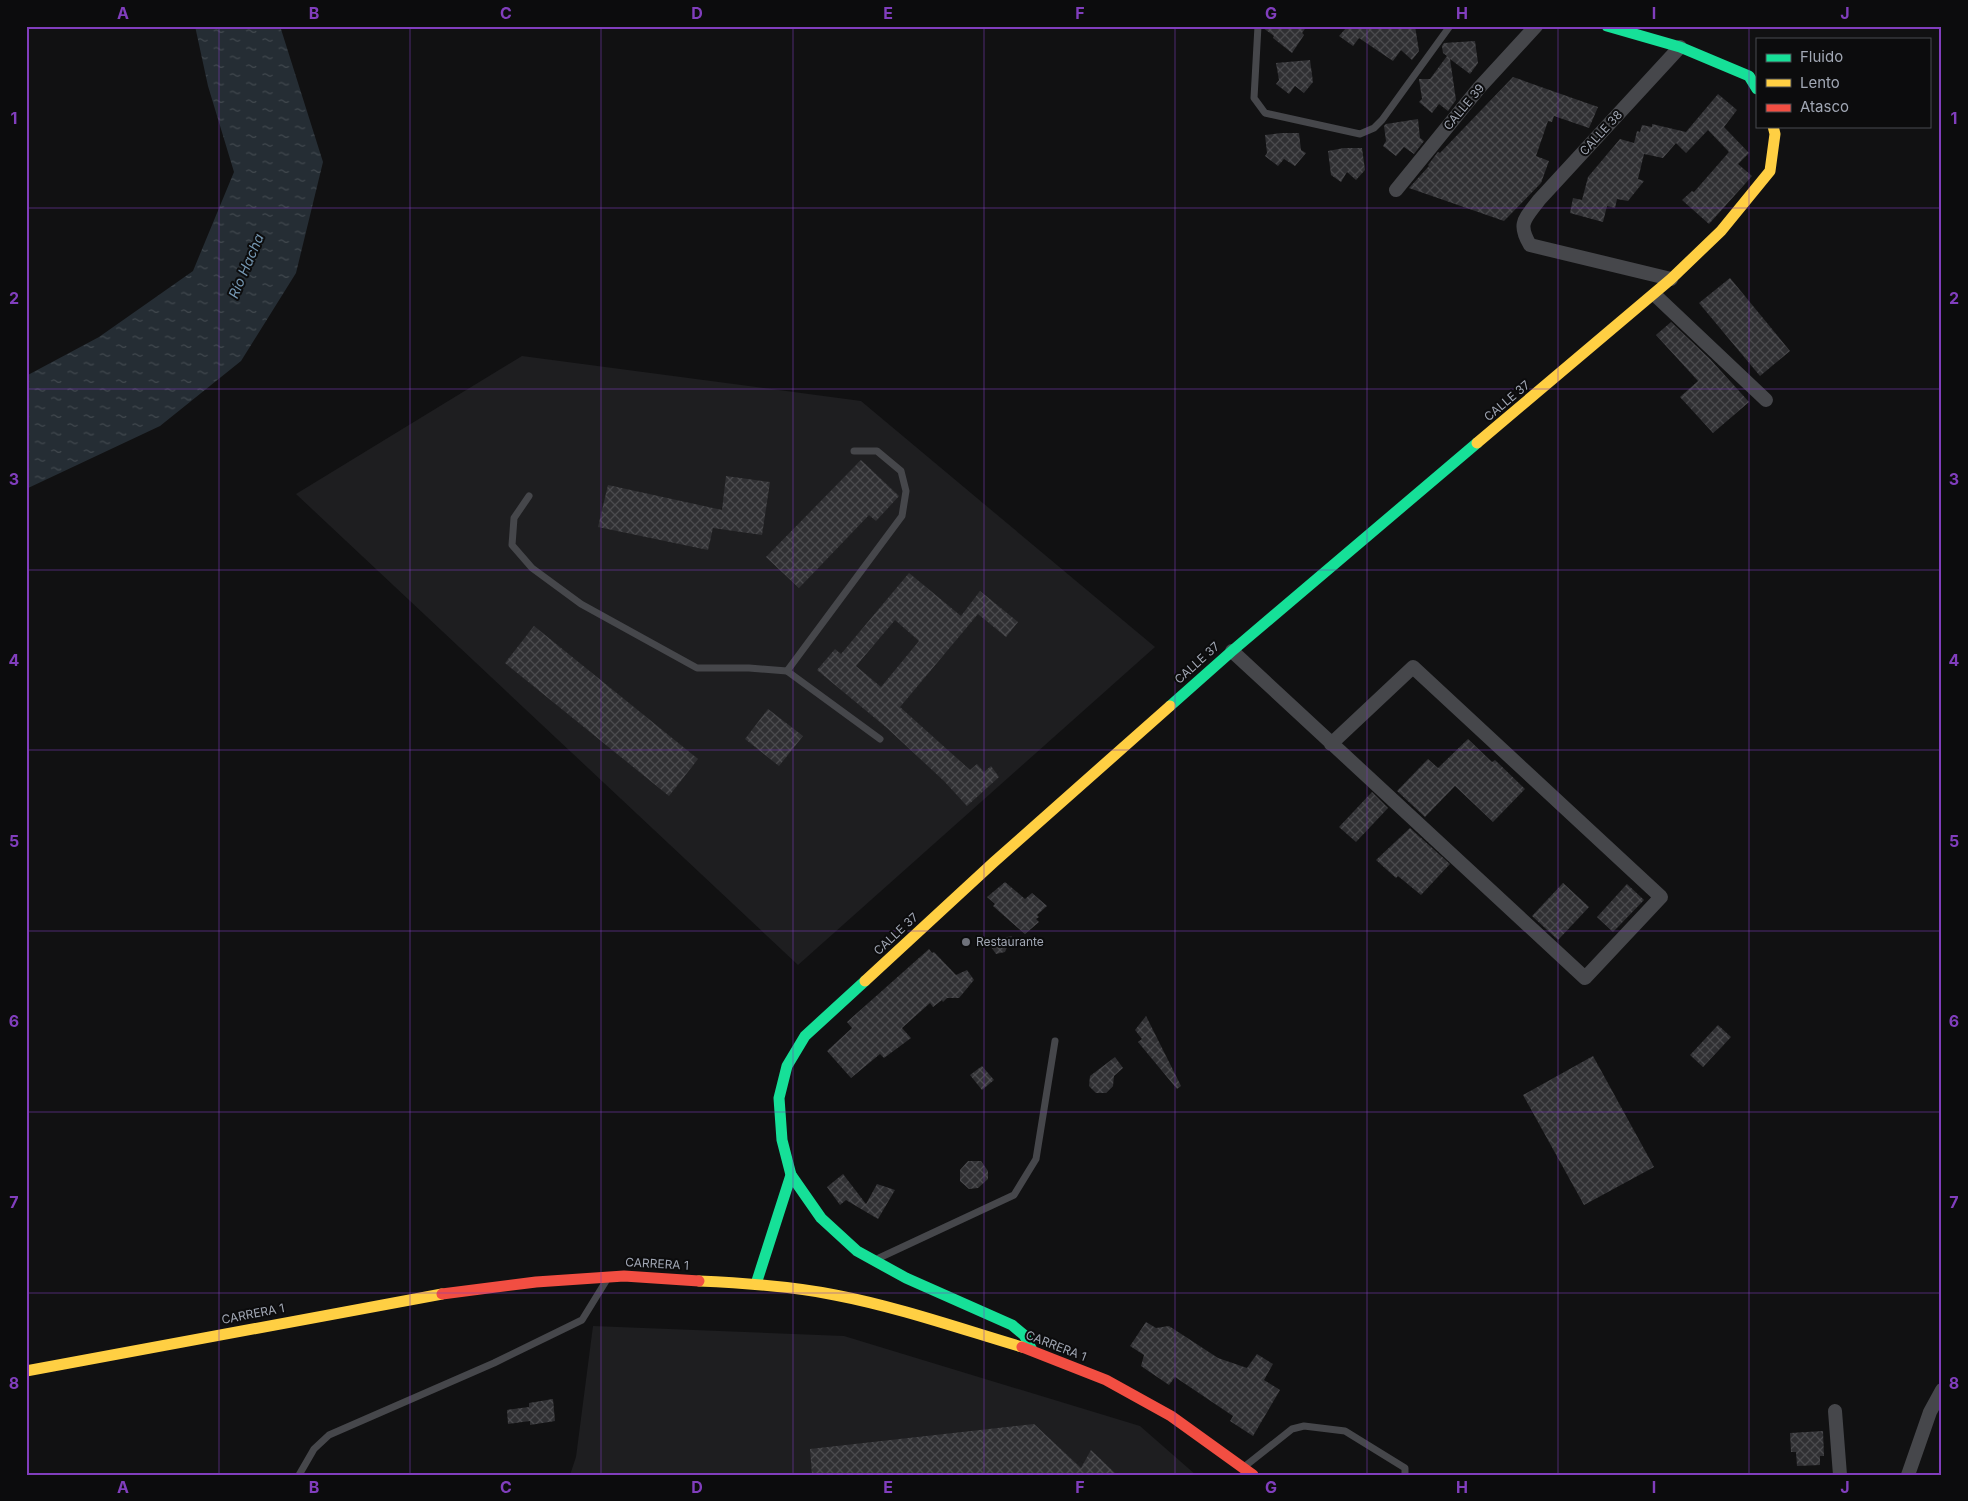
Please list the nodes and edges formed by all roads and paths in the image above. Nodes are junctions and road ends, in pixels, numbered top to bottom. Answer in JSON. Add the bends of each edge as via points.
{"nodes":[{"id":1,"x":1258,"y":26,"type":"edge"},
{"id":2,"x":1450,"y":26,"type":"edge"},
{"id":3,"x":1536,"y":26,"type":"edge"},
{"id":4,"x":1607,"y":26,"type":"edge"},
{"id":5,"x":1680,"y":48,"type":"junction"},
{"id":6,"x":1756,"y":87,"type":"edge"},
{"id":7,"x":1774,"y":128,"type":"edge"},
{"id":8,"x":1396,"y":190,"type":"dead end"},
{"id":9,"x":1672,"y":279,"type":"junction"},
{"id":10,"x":1655,"y":295,"type":"junction"},
{"id":11,"x":1766,"y":400,"type":"dead end"},
{"id":12,"x":854,"y":451,"type":"dead end"},
{"id":13,"x":529,"y":496,"type":"dead end"},
{"id":14,"x":1232,"y":651,"type":"junction"},
{"id":15,"x":787,"y":671,"type":"junction"},
{"id":16,"x":880,"y":739,"type":"dead end"},
{"id":17,"x":1331,"y":744,"type":"junction"},
{"id":18,"x":1056,"y":1041,"type":"dead end"},
{"id":19,"x":791,"y":1175,"type":"junction"},
{"id":20,"x":874,"y":1260,"type":"junction"},
{"id":21,"x":608,"y":1277,"type":"junction"},
{"id":22,"x":756,"y":1284,"type":"junction"},
{"id":23,"x":1032,"y":1350,"type":"junction"},
{"id":24,"x":26,"y":1371,"type":"edge"},
{"id":25,"x":1942,"y":1390,"type":"edge"},
{"id":26,"x":1835,"y":1411,"type":"dead end"},
{"id":27,"x":1243,"y":1468,"type":"junction"},
{"id":28,"x":299,"y":1475,"type":"edge"},
{"id":29,"x":1253,"y":1475,"type":"edge"},
{"id":30,"x":1405,"y":1475,"type":"edge"},
{"id":31,"x":1840,"y":1475,"type":"edge"},
{"id":32,"x":1908,"y":1475,"type":"edge"}],
"edges":[{"from":1,"to":2,"type":"lane","via":[[1254,98],[1265,113],[1360,134],[1382,120]]},
{"from":3,"to":8,"type":"street","name":"CALLE 39","via":[[1479,88]]},
{"from":4,"to":5,"type":"street"},
{"from":5,"to":6,"type":"street","via":[[1749,76]]},
{"from":5,"to":9,"type":"street","name":"CALLE 38","via":[[1539,200],[1524,220],[1523,232],[1530,245]]},
{"from":7,"to":9,"type":"street","name":"CALLE 37","via":[[1770,171],[1721,231]]},
{"from":9,"to":10,"type":"street","name":"CALLE 37"},
{"from":10,"to":11,"type":"street"},
{"from":10,"to":14,"type":"street","name":"CALLE 37"},
{"from":12,"to":15,"type":"lane","via":[[878,451],[901,471],[906,491],[902,516]]},
{"from":13,"to":15,"type":"lane","via":[[514,518],[512,545],[532,568],[581,604],[697,668]]},
{"from":14,"to":17,"type":"street"},
{"from":14,"to":19,"type":"street","name":"CALLE 37","via":[[994,862],[805,1036],[786,1066],[779,1098],[782,1140]]},
{"from":15,"to":16,"type":"lane"},
{"from":17,"to":17,"type":"street","via":[[1413,667],[1661,897],[1585,978]]},
{"from":18,"to":20,"type":"lane","via":[[1036,1159],[1014,1195]]},
{"from":19,"to":20,"type":"street","via":[[822,1218],[857,1251]]},
{"from":19,"to":22,"type":"street"},
{"from":20,"to":23,"type":"street","via":[[906,1278],[1012,1325],[1024,1335]]},
{"from":21,"to":22,"type":"street","name":"CARRERA 1"},
{"from":21,"to":24,"type":"street","name":"CARRERA 1","via":[[425,1296]]},
{"from":21,"to":28,"type":"lane","via":[[582,1320],[494,1363],[329,1435],[314,1449]]},
{"from":22,"to":23,"type":"street","name":"CARRERA 1","via":[[836,1295]]},
{"from":23,"to":27,"type":"street","name":"CARRERA 1","via":[[1114,1384],[1171,1416]]},
{"from":25,"to":32,"type":"street","via":[[1930,1412]]},
{"from":26,"to":31,"type":"street"},
{"from":27,"to":29,"type":"street","name":"CARRERA 1"},
{"from":27,"to":30,"type":"lane","via":[[1292,1429],[1304,1426],[1345,1431],[1405,1468]]}]}
